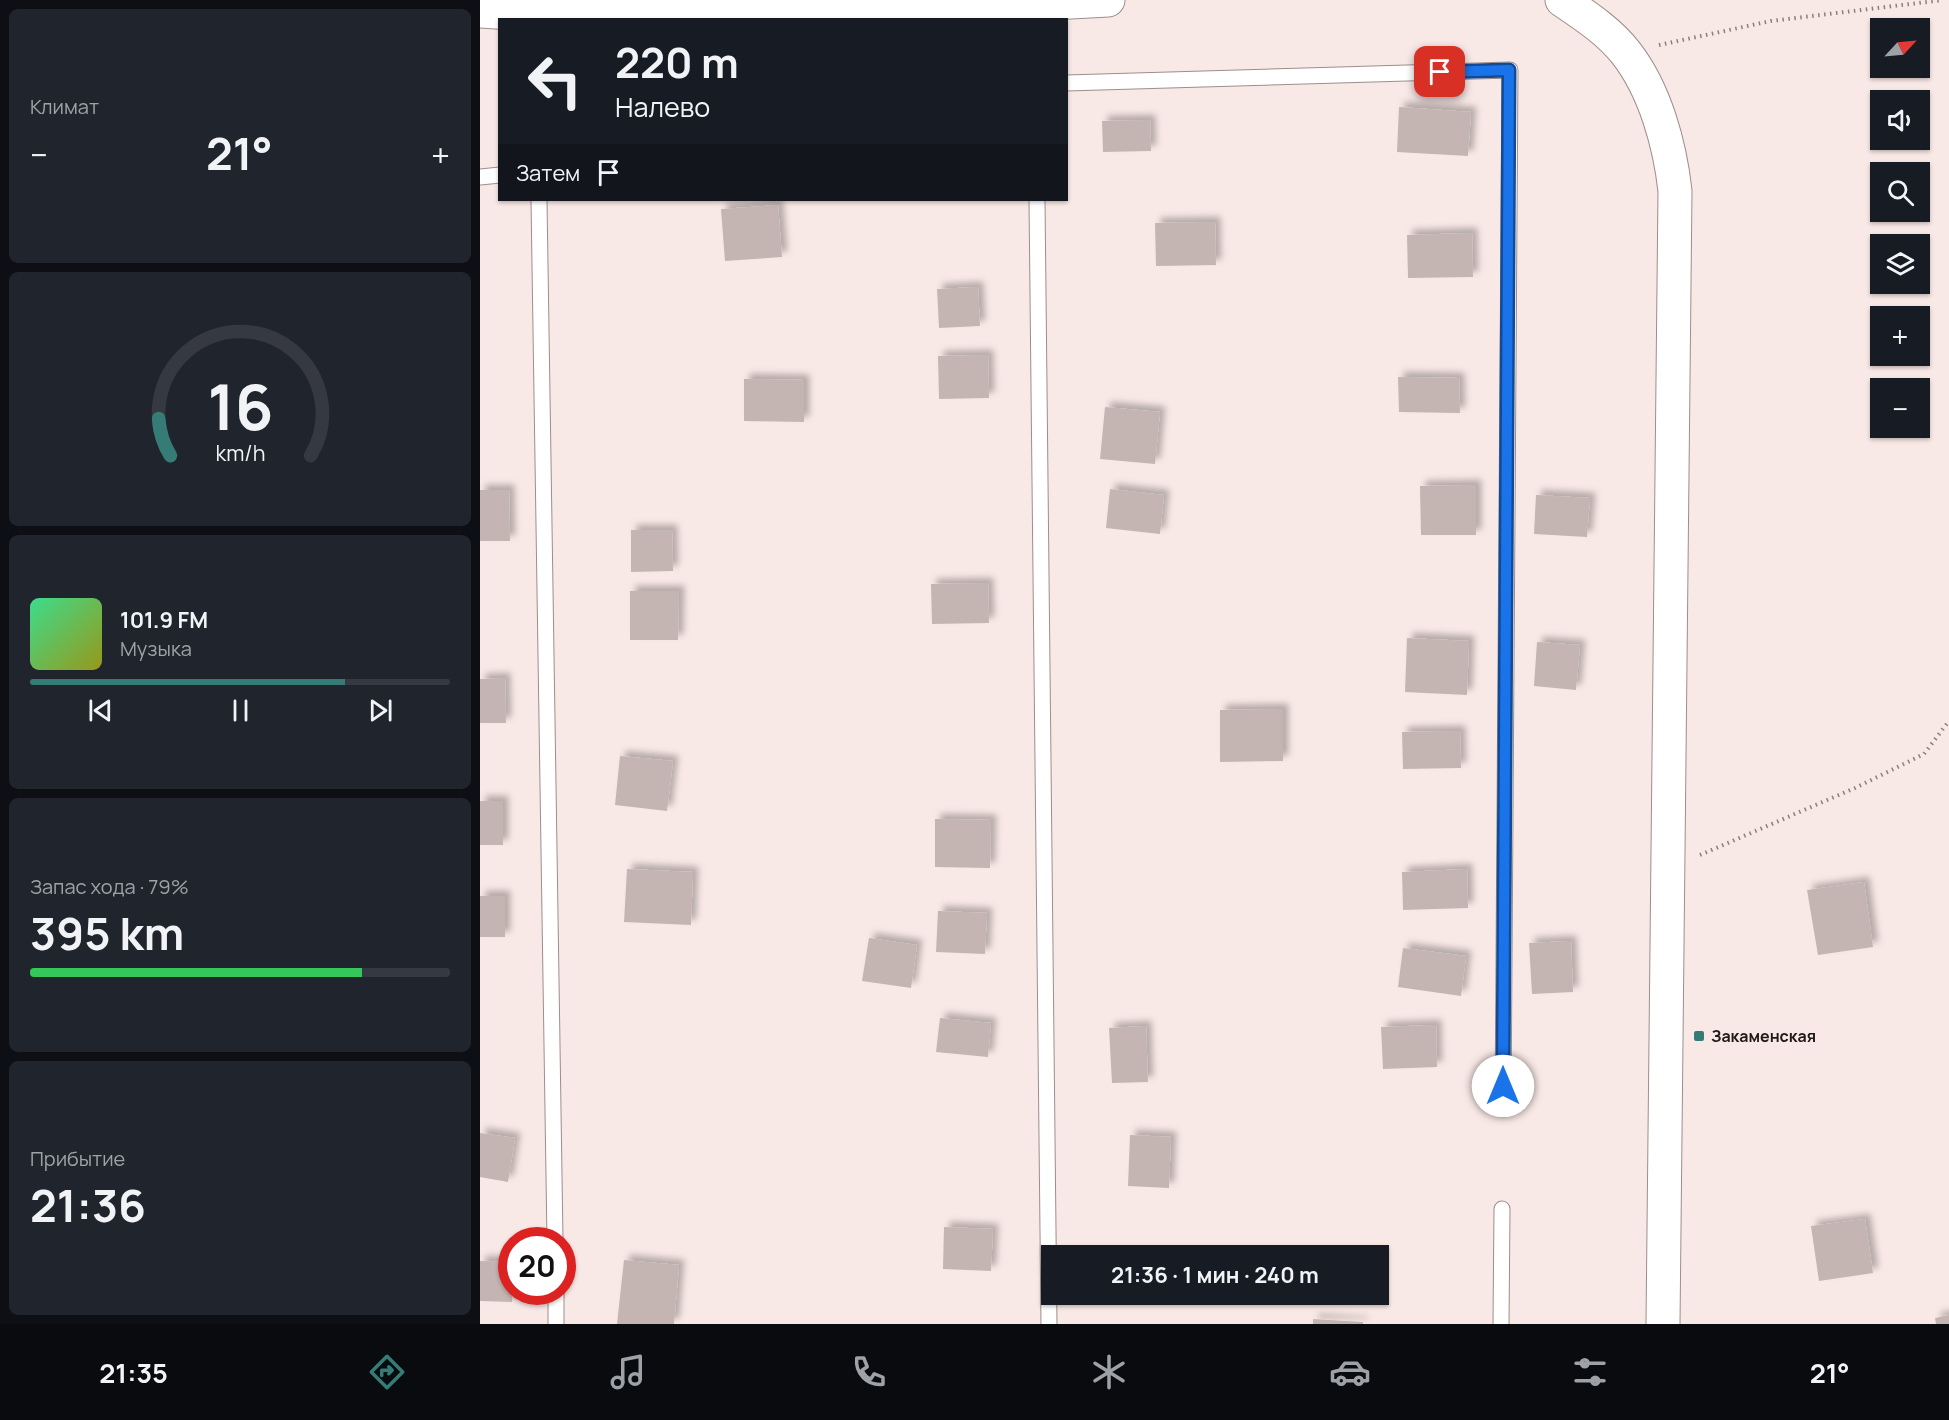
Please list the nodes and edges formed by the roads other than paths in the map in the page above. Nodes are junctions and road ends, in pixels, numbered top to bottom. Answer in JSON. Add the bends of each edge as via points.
{"nodes":[{"id":1,"x":1108,"y":0,"type":"edge"},
{"id":2,"x":1562,"y":0,"type":"edge"},
{"id":3,"x":480,"y":11,"type":"edge"},
{"id":4,"x":1034,"y":12,"type":"edge"},
{"id":5,"x":538,"y":17,"type":"edge"},
{"id":6,"x":1068,"y":83,"type":"edge"},
{"id":7,"x":498,"y":175,"type":"edge"},
{"id":8,"x":480,"y":177,"type":"edge"},
{"id":9,"x":539,"y":201,"type":"edge"},
{"id":10,"x":1037,"y":201,"type":"edge"},
{"id":11,"x":1503,"y":1109,"type":"dead end"},
{"id":12,"x":1502,"y":1209,"type":"dead end"},
{"id":13,"x":555,"y":1227,"type":"edge"},
{"id":14,"x":556,"y":1305,"type":"edge"},
{"id":15,"x":556,"y":1324,"type":"edge"},
{"id":16,"x":1049,"y":1324,"type":"edge"},
{"id":17,"x":1501,"y":1324,"type":"edge"},
{"id":18,"x":1664,"y":1324,"type":"edge"}],
"edges":[{"from":1,"to":4,"type":"main road"},
{"from":2,"to":18,"type":"main road","via":[[1626,52],[1645,85],[1672,161]]},
{"from":3,"to":5,"type":"main road"},
{"from":4,"to":5,"type":"main road"},
{"from":6,"to":11,"type":"lane","via":[[1509,70]]},
{"from":7,"to":8,"type":"lane"},
{"from":9,"to":13,"type":"lane"},
{"from":10,"to":16,"type":"lane"},
{"from":12,"to":17,"type":"lane"},
{"from":14,"to":15,"type":"lane"}]}
